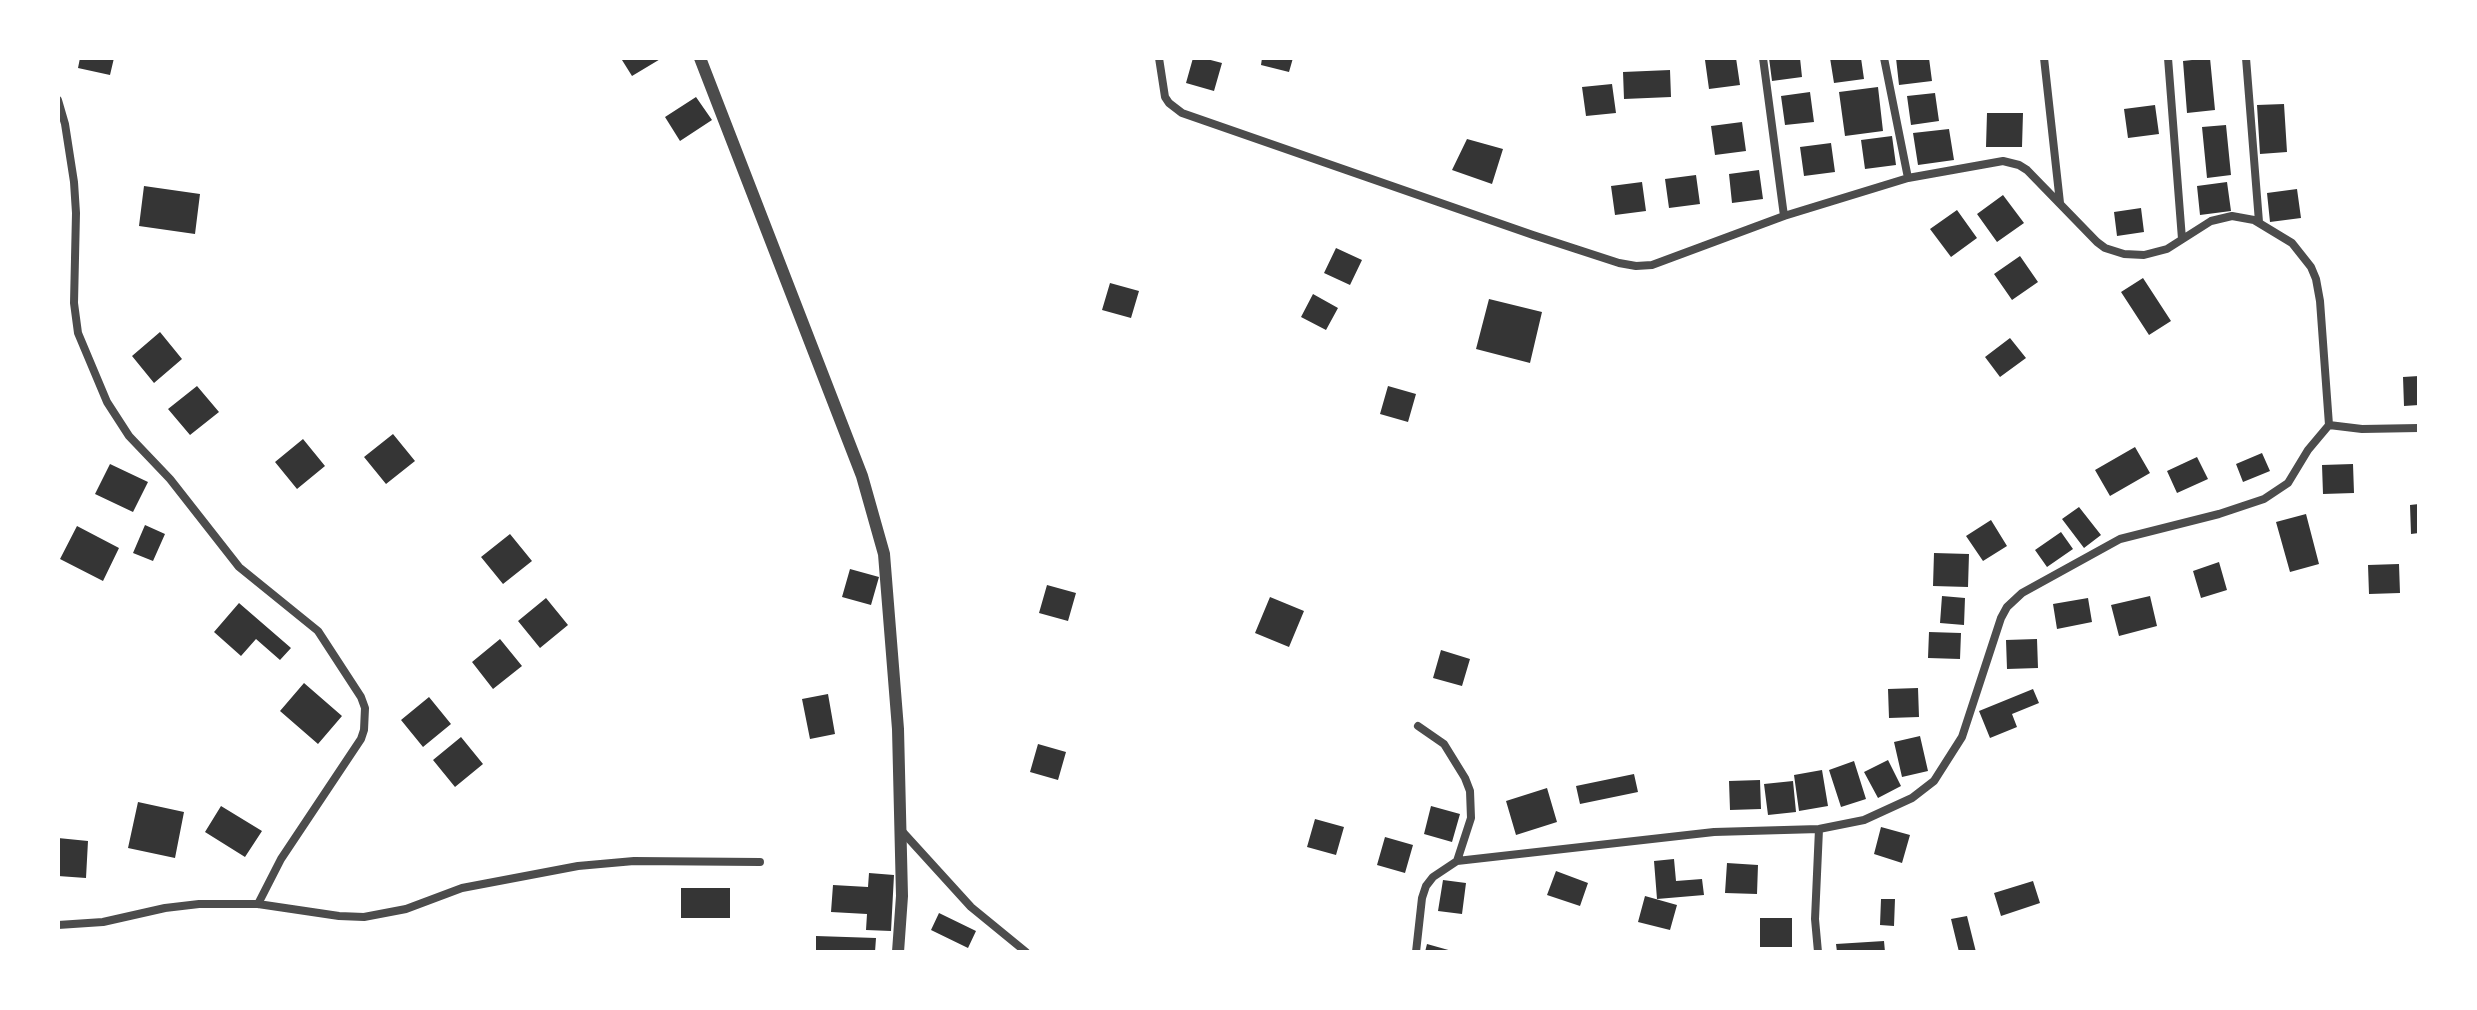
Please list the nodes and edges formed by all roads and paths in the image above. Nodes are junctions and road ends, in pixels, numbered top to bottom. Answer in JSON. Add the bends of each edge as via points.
{"nodes":[{"id":1,"x":700,"y":58,"type":"edge"},
{"id":2,"x":1159,"y":58,"type":"edge"},
{"id":3,"x":1763,"y":58,"type":"edge"},
{"id":4,"x":1884,"y":58,"type":"edge"},
{"id":5,"x":2044,"y":58,"type":"edge"},
{"id":6,"x":2168,"y":58,"type":"edge"},
{"id":7,"x":2246,"y":58,"type":"edge"},
{"id":8,"x":58,"y":100,"type":"edge"},
{"id":9,"x":1908,"y":178,"type":"junction"},
{"id":10,"x":2060,"y":203,"type":"junction"},
{"id":11,"x":1784,"y":216,"type":"junction"},
{"id":12,"x":2259,"y":222,"type":"junction"},
{"id":13,"x":2182,"y":239,"type":"junction"},
{"id":14,"x":2329,"y":425,"type":"junction"},
{"id":15,"x":2419,"y":428,"type":"edge"},
{"id":16,"x":1418,"y":726,"type":"dead end"},
{"id":17,"x":900,"y":829,"type":"junction"},
{"id":18,"x":1819,"y":829,"type":"junction"},
{"id":19,"x":1457,"y":861,"type":"junction"},
{"id":20,"x":760,"y":862,"type":"dead end"},
{"id":21,"x":258,"y":904,"type":"junction"},
{"id":22,"x":58,"y":925,"type":"edge"},
{"id":23,"x":898,"y":952,"type":"edge"},
{"id":24,"x":1026,"y":952,"type":"edge"},
{"id":25,"x":1416,"y":952,"type":"edge"},
{"id":26,"x":1818,"y":952,"type":"edge"}],
"edges":[{"from":1,"to":17,"type":"street","via":[[862,476],[884,554]]},
{"from":2,"to":11,"type":"street","via":[[1165,97],[1182,113],[1619,263],[1652,265]]},
{"from":3,"to":11,"type":"street"},
{"from":4,"to":9,"type":"street"},
{"from":5,"to":10,"type":"street"},
{"from":6,"to":13,"type":"street"},
{"from":7,"to":12,"type":"street"},
{"from":8,"to":21,"type":"street","via":[[74,182],[78,333],[107,402],[129,436],[239,567],[318,631],[365,708],[361,739],[281,859]]},
{"from":9,"to":10,"type":"street","via":[[2011,162],[2027,170]]},
{"from":9,"to":11,"type":"street"},
{"from":10,"to":13,"type":"street","via":[[2097,242],[2114,252],[2154,253]]},
{"from":12,"to":13,"type":"street","via":[[2232,216],[2211,221]]},
{"from":12,"to":14,"type":"street","via":[[2292,243],[2316,279]]},
{"from":14,"to":15,"type":"street"},
{"from":14,"to":18,"type":"street","via":[[2288,483],[2264,499],[2120,539],[2022,593],[2001,618],[1962,737],[1934,781],[1893,809]]},
{"from":16,"to":19,"type":"street","via":[[1444,744],[1470,791],[1471,818]]},
{"from":17,"to":23,"type":"street"},
{"from":17,"to":24,"type":"street","via":[[971,907]]},
{"from":18,"to":19,"type":"street","via":[[1714,832]]},
{"from":18,"to":26,"type":"street"},
{"from":19,"to":25,"type":"street","via":[[1426,886]]},
{"from":20,"to":21,"type":"street","via":[[578,866],[462,888],[406,909],[364,917]]},
{"from":21,"to":22,"type":"street","via":[[199,904],[93,924]]}]}
